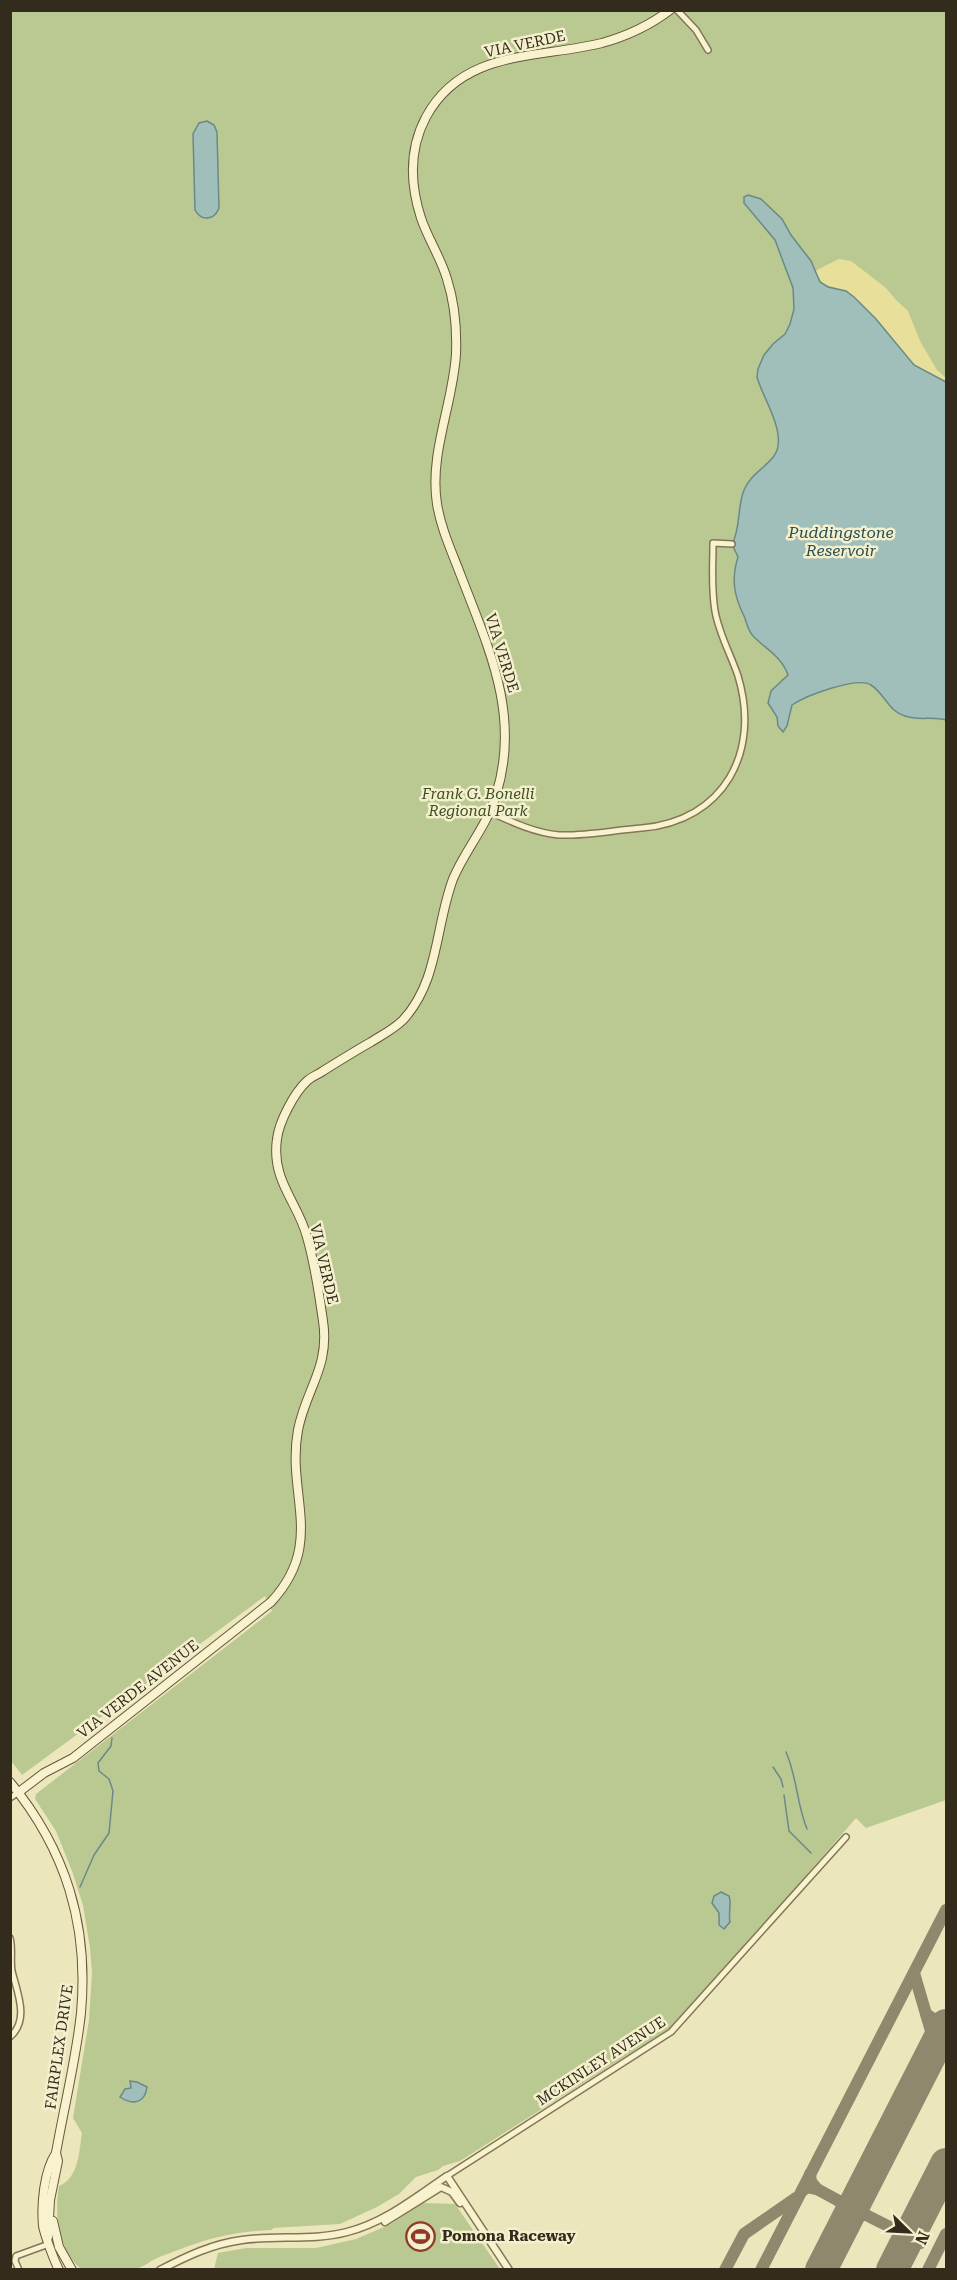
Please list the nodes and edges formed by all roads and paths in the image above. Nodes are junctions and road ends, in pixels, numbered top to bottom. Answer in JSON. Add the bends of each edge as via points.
{"nodes":[{"id":1,"x":670,"y":10,"type":"edge"},
{"id":2,"x":677,"y":10,"type":"edge"},
{"id":3,"x":708,"y":50,"type":"dead end"},
{"id":4,"x":732,"y":544,"type":"dead end"},
{"id":5,"x":490,"y":812,"type":"junction"},
{"id":6,"x":271,"y":1602,"type":"joint"},
{"id":7,"x":10,"y":1782,"type":"edge"},
{"id":8,"x":19,"y":1792,"type":"junction"},
{"id":9,"x":10,"y":1798,"type":"edge"},
{"id":10,"x":846,"y":1837,"type":"dead end"},
{"id":11,"x":10,"y":1938,"type":"edge"},
{"id":12,"x":10,"y":2037,"type":"edge"},
{"id":13,"x":56,"y":2153,"type":"junction"},
{"id":14,"x":447,"y":2176,"type":"junction"},
{"id":15,"x":52,"y":2195,"type":"junction"},
{"id":16,"x":475,"y":2218,"type":"junction"},
{"id":17,"x":329,"y":2236,"type":"junction"},
{"id":18,"x":49,"y":2240,"type":"junction"},
{"id":19,"x":19,"y":2270,"type":"edge"},
{"id":20,"x":59,"y":2270,"type":"edge"},
{"id":21,"x":72,"y":2270,"type":"edge"},
{"id":22,"x":160,"y":2270,"type":"edge"},
{"id":23,"x":509,"y":2270,"type":"edge"}],
"edges":[{"from":1,"to":5,"type":"main road","name":"VIA VERDE","via":[[615,39],[523,55],[477,69],[452,85],[433,105],[416,145],[412,170],[415,193],[447,277],[456,316],[455,365],[435,476],[436,501],[499,680],[505,713],[503,770]]},
{"from":2,"to":3,"type":"street"},
{"from":4,"to":5,"type":"street","via":[[713,543],[711,582],[715,613],[738,677],[744,709],[743,733],[735,770],[717,796],[695,813],[651,827],[560,835],[530,829]]},
{"from":5,"to":6,"type":"main road","name":"VIA VERDE","via":[[453,880],[431,970],[419,1000],[399,1025],[306,1082],[286,1110],[277,1138],[277,1161],[284,1190],[307,1234],[325,1338],[320,1370],[297,1435],[302,1523],[299,1554],[288,1580]]},
{"from":6,"to":8,"type":"main road","name":"VIA VERDE AVENUE","via":[[73,1758]]},
{"from":7,"to":8,"type":"main road","name":"FAIRPLEX DRIVE"},
{"from":8,"to":9,"type":"street"},
{"from":8,"to":13,"type":"main road","name":"FAIRPLEX DRIVE","via":[[53,1845],[64,1871],[82,1953],[81,2016]]},
{"from":10,"to":14,"type":"street","name":"MCKINLEY AVENUE","via":[[671,2032]]},
{"from":11,"to":12,"type":"street","via":[[12,1971],[22,2016],[17,2031]]},
{"from":13,"to":15,"type":"main road","name":"FAIRPLEX DRIVE"},
{"from":13,"to":18,"type":"main road","name":"FAIRPLEX DRIVE","via":[[44,2202],[44,2229]]},
{"from":14,"to":16,"type":"street"},
{"from":14,"to":17,"type":"street","via":[[380,2220]]},
{"from":15,"to":18,"type":"main road","name":"FAIRPLEX DRIVE"},
{"from":15,"to":21,"type":"main road","via":[[56,2235]]},
{"from":16,"to":17,"type":"street","via":[[452,2192],[441,2187],[382,2223],[338,2237]]},
{"from":16,"to":23,"type":"street"},
{"from":17,"to":22,"type":"street","via":[[225,2243],[200,2250]]},
{"from":18,"to":19,"type":"street","via":[[16,2256]]},
{"from":18,"to":20,"type":"main road","name":"FAIRPLEX DRIVE"}]}
